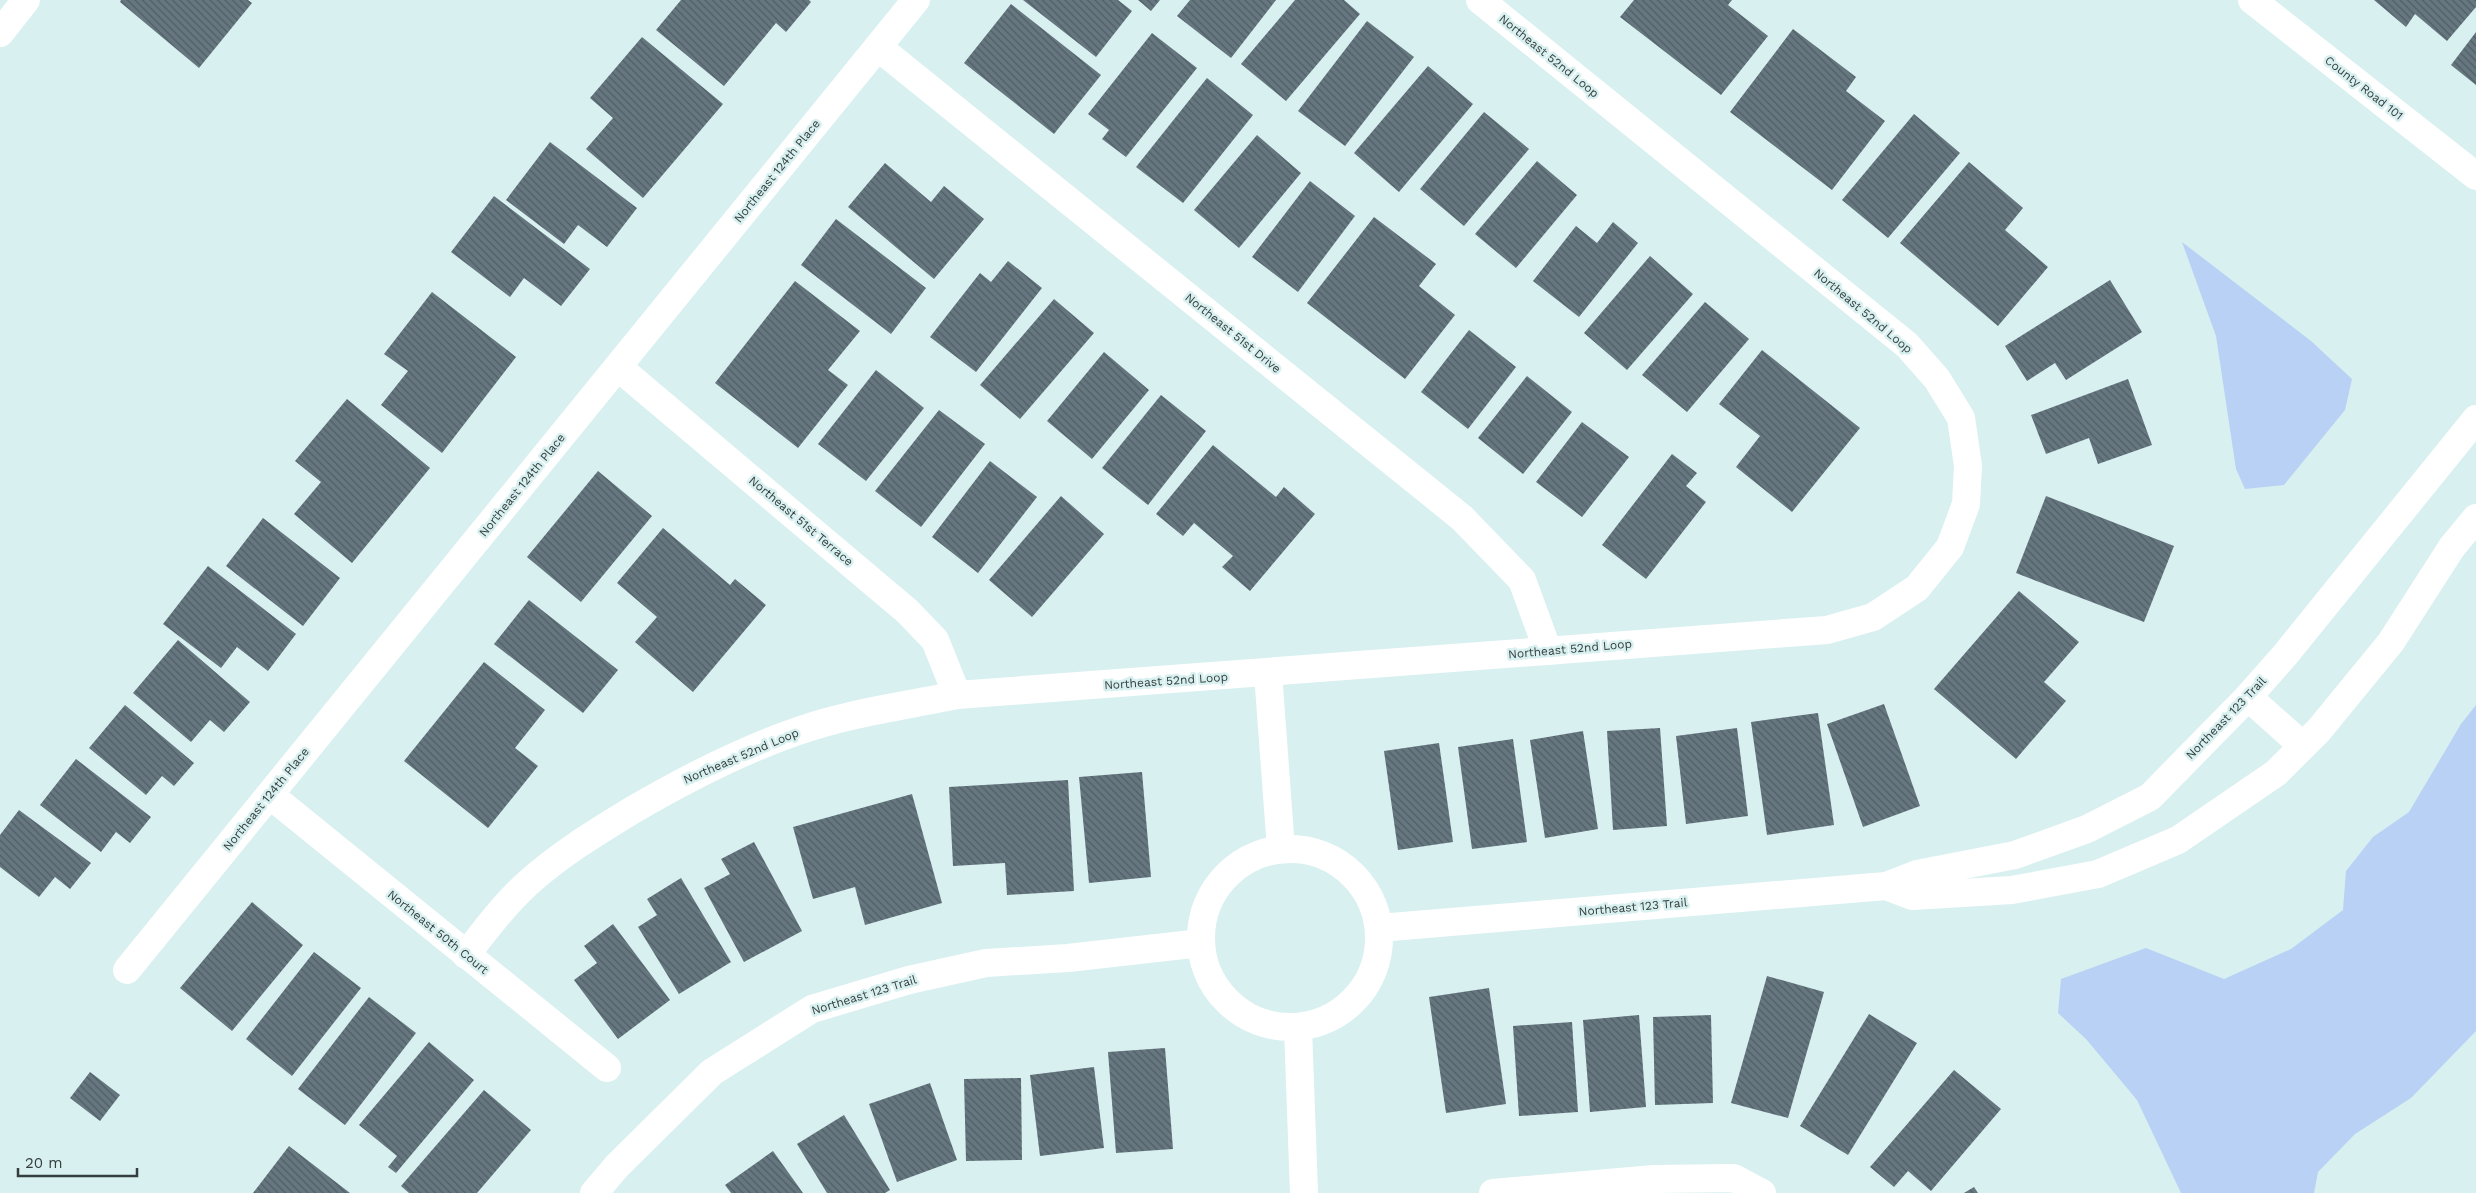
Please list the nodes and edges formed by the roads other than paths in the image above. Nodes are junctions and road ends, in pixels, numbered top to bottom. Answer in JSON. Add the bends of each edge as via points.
{"nodes":[{"id":1,"x":26,"y":0,"type":"edge"},
{"id":2,"x":916,"y":0,"type":"edge"},
{"id":3,"x":1480,"y":0,"type":"edge"},
{"id":4,"x":2252,"y":0,"type":"edge"},
{"id":5,"x":0,"y":33,"type":"edge"},
{"id":6,"x":878,"y":47,"type":"junction"},
{"id":7,"x":2476,"y":176,"type":"edge"},
{"id":8,"x":618,"y":367,"type":"junction"},
{"id":9,"x":2476,"y":419,"type":"edge"},
{"id":10,"x":2476,"y":518,"type":"edge"},
{"id":11,"x":1548,"y":651,"type":"junction"},
{"id":12,"x":1268,"y":674,"type":"junction"},
{"id":13,"x":957,"y":695,"type":"junction"},
{"id":14,"x":2248,"y":698,"type":"junction"},
{"id":15,"x":2303,"y":746,"type":"junction"},
{"id":16,"x":270,"y":795,"type":"junction"},
{"id":17,"x":1281,"y":849,"type":"junction"},
{"id":18,"x":1886,"y":886,"type":"junction"},
{"id":19,"x":1379,"y":928,"type":"junction"},
{"id":20,"x":1201,"y":943,"type":"junction"},
{"id":21,"x":466,"y":955,"type":"junction"},
{"id":22,"x":127,"y":970,"type":"dead end"},
{"id":23,"x":1298,"y":1028,"type":"junction"},
{"id":24,"x":607,"y":1068,"type":"dead end"},
{"id":25,"x":594,"y":1193,"type":"edge"},
{"id":26,"x":1304,"y":1193,"type":"edge"},
{"id":27,"x":1493,"y":1193,"type":"edge"},
{"id":28,"x":1762,"y":1193,"type":"edge"}],
"edges":[{"from":1,"to":5,"type":"street"},
{"from":2,"to":6,"type":"street","name":"Northeast 124th Place"},
{"from":3,"to":11,"type":"street","name":"Northeast 52nd Loop","via":[[1907,344],[1937,378],[1961,418],[1968,466],[1966,504],[1950,547],[1917,588],[1873,617],[1827,630]]},
{"from":4,"to":7,"type":"street","name":"County Road 101"},
{"from":6,"to":8,"type":"street","name":"Northeast 124th Place"},
{"from":6,"to":11,"type":"street","name":"Northeast 51st Drive","via":[[1462,518],[1522,580]]},
{"from":8,"to":13,"type":"street","name":"Northeast 51st Terrace","via":[[907,611],[935,640]]},
{"from":8,"to":16,"type":"street","name":"Northeast 124th Place"},
{"from":9,"to":14,"type":"street","name":"Northeast 123 Trail"},
{"from":10,"to":15,"type":"street","name":"Northeast 123 Trail","via":[[2452,547],[2392,642]]},
{"from":11,"to":12,"type":"street","name":"Northeast 52nd Loop"},
{"from":12,"to":13,"type":"street","name":"Northeast 52nd Loop"},
{"from":12,"to":17,"type":"street"},
{"from":13,"to":21,"type":"street","name":"Northeast 52nd Loop","via":[[799,730],[676,784],[584,839],[528,883],[491,922]]},
{"from":14,"to":15,"type":"street"},
{"from":14,"to":18,"type":"street","name":"Northeast 123 Trail","via":[[2150,797],[2087,829],[2015,855],[1918,874]]},
{"from":15,"to":18,"type":"street","name":"Northeast 123 Trail","via":[[2276,773],[2178,840],[2098,874],[2012,890],[1912,896]]},
{"from":16,"to":21,"type":"street","name":"Northeast 50th Court"},
{"from":16,"to":22,"type":"street","name":"Northeast 124th Place"},
{"from":17,"to":19,"type":"street","via":[[1309,851],[1335,860],[1356,878],[1372,901]]},
{"from":17,"to":20,"type":"street","via":[[1255,856],[1232,870],[1214,891],[1203,916]]},
{"from":18,"to":19,"type":"street","name":"Northeast 123 Trail"},
{"from":19,"to":23,"type":"street","via":[[1378,956],[1368,983],[1349,1006],[1325,1021]]},
{"from":20,"to":23,"type":"street","via":[[1206,971],[1221,996],[1235,1009],[1268,1026]]},
{"from":20,"to":25,"type":"street","name":"Northeast 123 Trail","via":[[1068,958],[986,963],[909,980],[812,1009],[712,1072]]},
{"from":21,"to":24,"type":"street","name":"Northeast 50th Court"},
{"from":23,"to":26,"type":"street"},
{"from":27,"to":28,"type":"street","via":[[1654,1179],[1725,1178],[1734,1178]]}]}
